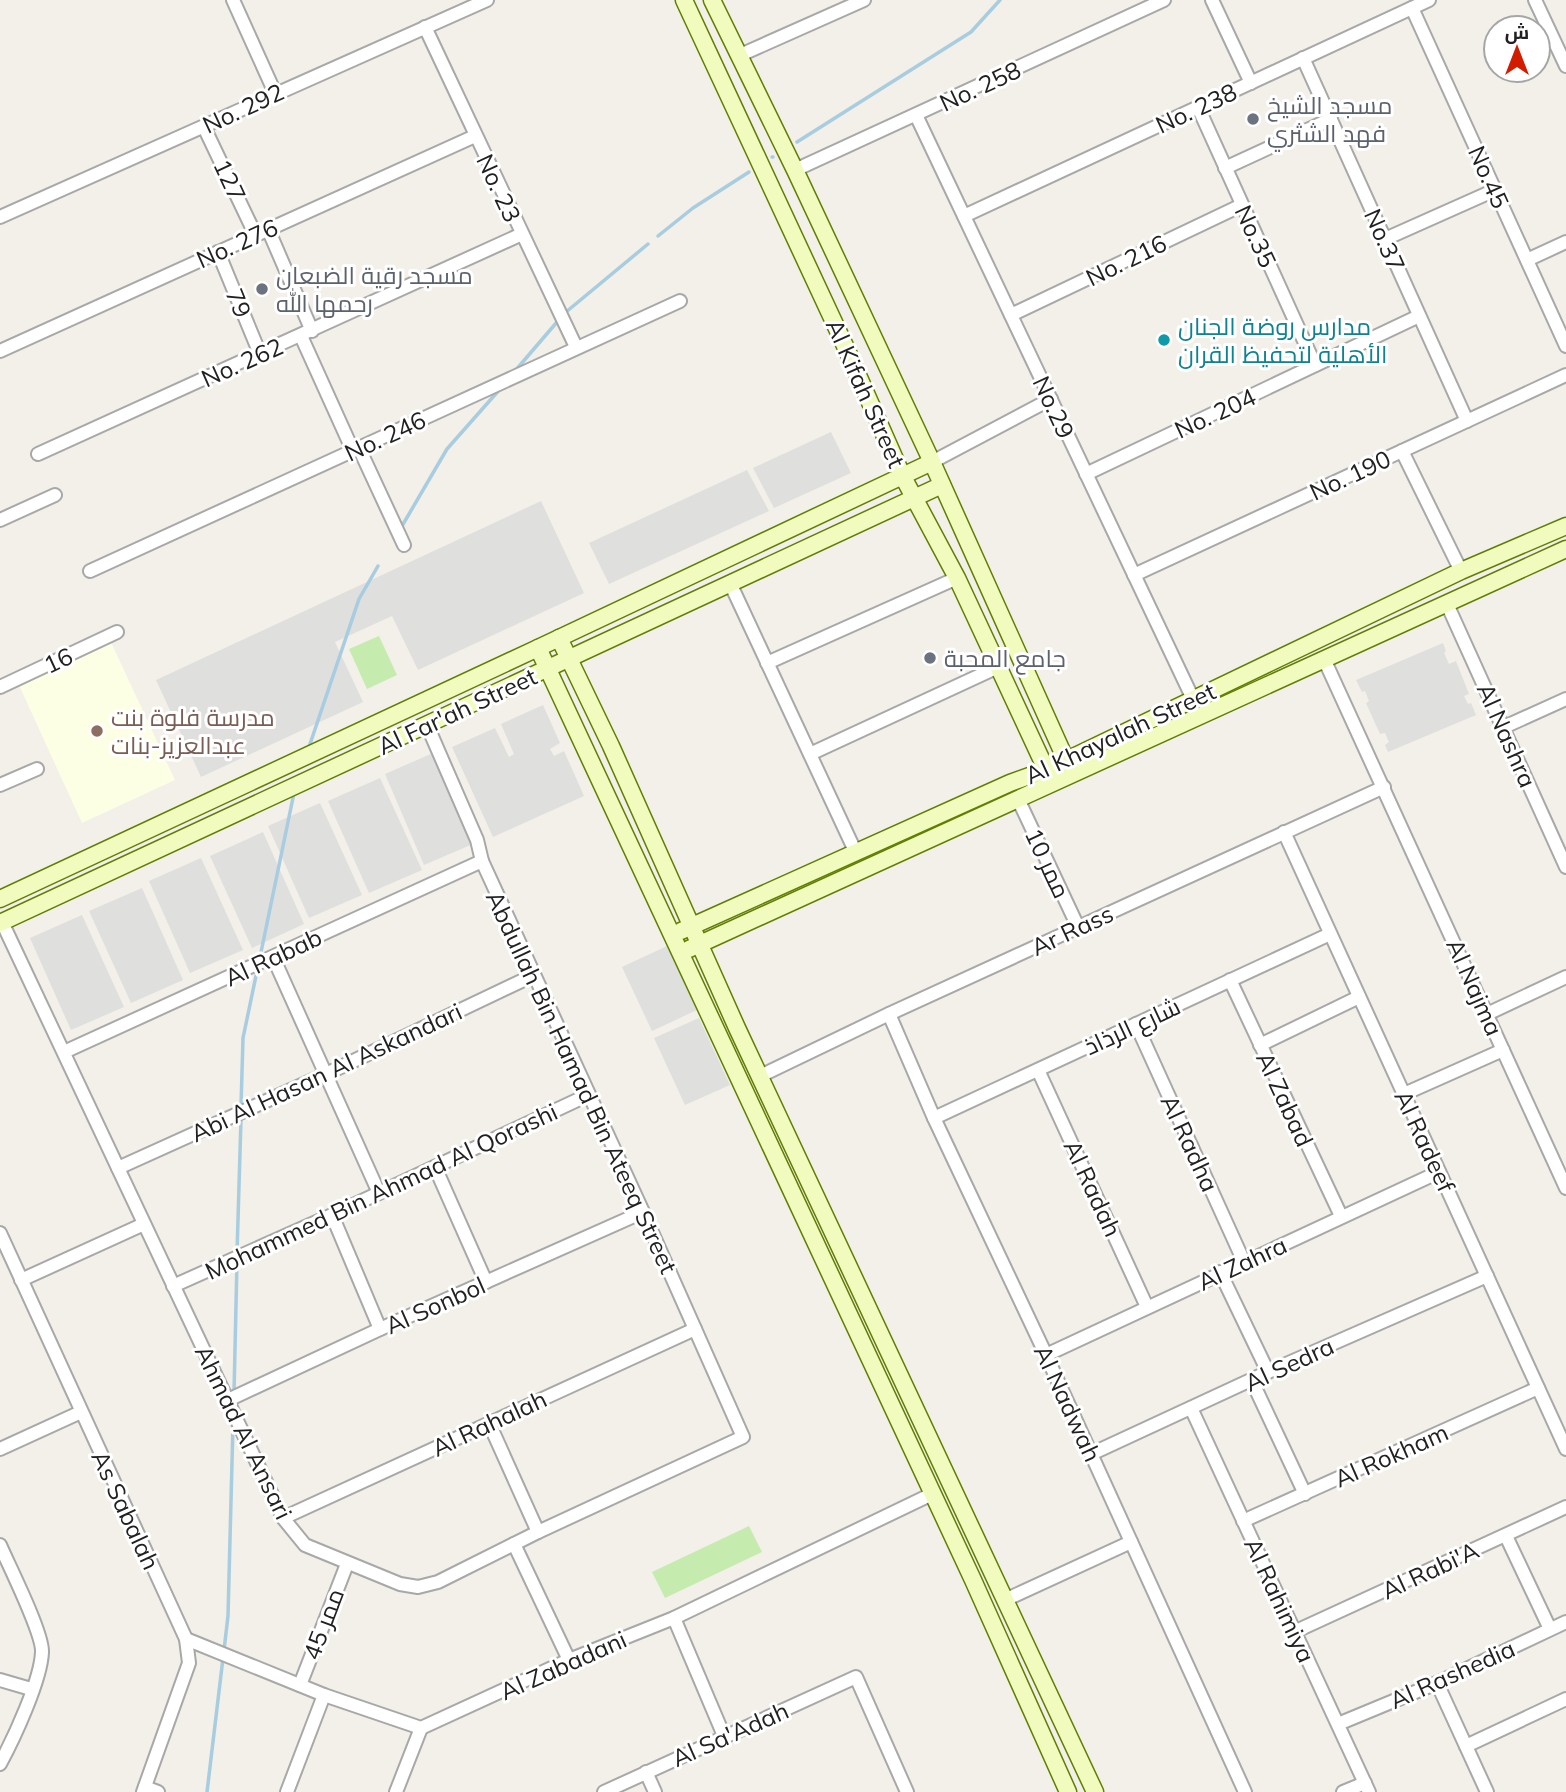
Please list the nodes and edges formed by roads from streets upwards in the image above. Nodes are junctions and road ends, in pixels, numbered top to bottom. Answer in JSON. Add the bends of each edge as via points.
{"nodes":[{"id":1,"x":233,"y":0,"type":"edge"},
{"id":2,"x":487,"y":0,"type":"edge"},
{"id":3,"x":684,"y":0,"type":"edge"},
{"id":4,"x":712,"y":0,"type":"edge"},
{"id":5,"x":864,"y":0,"type":"edge"},
{"id":6,"x":1164,"y":0,"type":"edge"},
{"id":7,"x":1212,"y":0,"type":"edge"},
{"id":8,"x":1429,"y":0,"type":"edge"},
{"id":9,"x":1535,"y":0,"type":"edge"},
{"id":10,"x":1141,"y":5,"type":"edge"},
{"id":11,"x":1412,"y":8,"type":"junction"},
{"id":12,"x":425,"y":27,"type":"junction"},
{"id":13,"x":738,"y":56,"type":"junction"},
{"id":14,"x":1303,"y":58,"type":"junction"},
{"id":15,"x":1566,"y":66,"type":"edge"},
{"id":16,"x":1251,"y":83,"type":"junction"},
{"id":17,"x":275,"y":93,"type":"junction"},
{"id":18,"x":1198,"y":107,"type":"junction"},
{"id":19,"x":916,"y":116,"type":"junction"},
{"id":20,"x":1331,"y":119,"type":"junction"},
{"id":21,"x":204,"y":127,"type":"junction"},
{"id":22,"x":475,"y":136,"type":"junction"},
{"id":23,"x":1225,"y":168,"type":"junction"},
{"id":24,"x":795,"y":170,"type":"junction"},
{"id":25,"x":1495,"y":190,"type":"junction"},
{"id":26,"x":1242,"y":205,"type":"junction"},
{"id":27,"x":964,"y":216,"type":"junction"},
{"id":28,"x":0,"y":217,"type":"edge"},
{"id":29,"x":268,"y":229,"type":"junction"},
{"id":30,"x":255,"y":234,"type":"junction"},
{"id":31,"x":522,"y":234,"type":"junction"},
{"id":32,"x":1385,"y":239,"type":"junction"},
{"id":33,"x":1566,"y":242,"type":"edge"},
{"id":34,"x":218,"y":252,"type":"junction"},
{"id":35,"x":1527,"y":260,"type":"junction"},
{"id":36,"x":680,"y":301,"type":"dead end"},
{"id":37,"x":1011,"y":315,"type":"junction"},
{"id":38,"x":1419,"y":316,"type":"junction"},
{"id":39,"x":307,"y":333,"type":"junction"},
{"id":40,"x":1566,"y":346,"type":"edge"},
{"id":41,"x":576,"y":347,"type":"junction"},
{"id":42,"x":0,"y":351,"type":"edge"},
{"id":43,"x":260,"y":354,"type":"junction"},
{"id":44,"x":1315,"y":365,"type":"junction"},
{"id":45,"x":1566,"y":375,"type":"edge"},
{"id":46,"x":1051,"y":400,"type":"junction"},
{"id":47,"x":1467,"y":421,"type":"junction"},
{"id":48,"x":922,"y":443,"type":"junction"},
{"id":49,"x":356,"y":449,"type":"junction"},
{"id":50,"x":1402,"y":451,"type":"junction"},
{"id":51,"x":38,"y":454,"type":"dead end"},
{"id":52,"x":895,"y":456,"type":"junction"},
{"id":53,"x":932,"y":462,"type":"junction"},
{"id":54,"x":1086,"y":474,"type":"junction"},
{"id":55,"x":902,"y":475,"type":"junction"},
{"id":56,"x":942,"y":485,"type":"junction"},
{"id":57,"x":55,"y":495,"type":"dead end"},
{"id":58,"x":913,"y":498,"type":"junction"},
{"id":59,"x":954,"y":511,"type":"junction"},
{"id":60,"x":0,"y":520,"type":"edge"},
{"id":61,"x":928,"y":521,"type":"junction"},
{"id":62,"x":1559,"y":529,"type":"edge"},
{"id":63,"x":404,"y":545,"type":"dead end"},
{"id":64,"x":1563,"y":550,"type":"edge"},
{"id":65,"x":1503,"y":554,"type":"junction"},
{"id":66,"x":90,"y":571,"type":"dead end"},
{"id":67,"x":1461,"y":571,"type":"junction"},
{"id":68,"x":1134,"y":575,"type":"junction"},
{"id":69,"x":1504,"y":577,"type":"junction"},
{"id":70,"x":957,"y":578,"type":"junction"},
{"id":71,"x":730,"y":583,"type":"junction"},
{"id":72,"x":1447,"y":604,"type":"junction"},
{"id":73,"x":117,"y":632,"type":"dead end"},
{"id":74,"x":559,"y":638,"type":"junction"},
{"id":75,"x":538,"y":649,"type":"junction"},
{"id":76,"x":569,"y":658,"type":"junction"},
{"id":77,"x":1324,"y":659,"type":"junction"},
{"id":78,"x":767,"y":663,"type":"junction"},
{"id":79,"x":998,"y":667,"type":"junction"},
{"id":80,"x":548,"y":669,"type":"junction"},
{"id":81,"x":0,"y":687,"type":"edge"},
{"id":82,"x":586,"y":692,"type":"junction"},
{"id":83,"x":1193,"y":699,"type":"junction"},
{"id":84,"x":1566,"y":699,"type":"edge"},
{"id":85,"x":565,"y":705,"type":"junction"},
{"id":86,"x":427,"y":725,"type":"junction"},
{"id":87,"x":1504,"y":727,"type":"junction"},
{"id":88,"x":1104,"y":751,"type":"junction"},
{"id":89,"x":810,"y":754,"type":"junction"},
{"id":90,"x":1069,"y":768,"type":"junction"},
{"id":91,"x":37,"y":769,"type":"dead end"},
{"id":92,"x":1050,"y":777,"type":"junction"},
{"id":93,"x":1010,"y":783,"type":"junction"},
{"id":94,"x":0,"y":785,"type":"edge"},
{"id":95,"x":1384,"y":787,"type":"junction"},
{"id":96,"x":1020,"y":798,"type":"junction"},
{"id":97,"x":1284,"y":832,"type":"junction"},
{"id":98,"x":856,"y":853,"type":"junction"},
{"id":99,"x":482,"y":862,"type":"junction"},
{"id":100,"x":1566,"y":867,"type":"edge"},
{"id":101,"x":0,"y":899,"type":"edge"},
{"id":102,"x":726,"y":911,"type":"junction"},
{"id":103,"x":1,"y":923,"type":"edge"},
{"id":104,"x":691,"y":927,"type":"junction"},
{"id":105,"x":1078,"y":927,"type":"junction"},
{"id":106,"x":728,"y":931,"type":"junction"},
{"id":107,"x":1330,"y":934,"type":"junction"},
{"id":108,"x":671,"y":936,"type":"junction"},
{"id":109,"x":699,"y":944,"type":"junction"},
{"id":110,"x":679,"y":953,"type":"junction"},
{"id":111,"x":273,"y":957,"type":"junction"},
{"id":112,"x":534,"y":975,"type":"junction"},
{"id":113,"x":1566,"y":977,"type":"edge"},
{"id":114,"x":1230,"y":980,"type":"junction"},
{"id":115,"x":1359,"y":997,"type":"junction"},
{"id":116,"x":889,"y":1014,"type":"junction"},
{"id":117,"x":1487,"y":1014,"type":"junction"},
{"id":118,"x":1136,"y":1024,"type":"junction"},
{"id":119,"x":1259,"y":1045,"type":"junction"},
{"id":120,"x":1503,"y":1050,"type":"junction"},
{"id":121,"x":64,"y":1052,"type":"junction"},
{"id":122,"x":1038,"y":1070,"type":"junction"},
{"id":123,"x":326,"y":1074,"type":"junction"},
{"id":124,"x":760,"y":1076,"type":"junction"},
{"id":125,"x":1404,"y":1094,"type":"junction"},
{"id":126,"x":589,"y":1095,"type":"junction"},
{"id":127,"x":934,"y":1118,"type":"junction"},
{"id":128,"x":435,"y":1167,"type":"junction"},
{"id":129,"x":118,"y":1168,"type":"junction"},
{"id":130,"x":1439,"y":1172,"type":"junction"},
{"id":131,"x":1566,"y":1188,"type":"edge"},
{"id":132,"x":379,"y":1194,"type":"junction"},
{"id":133,"x":643,"y":1212,"type":"junction"},
{"id":134,"x":332,"y":1215,"type":"junction"},
{"id":135,"x":1340,"y":1216,"type":"junction"},
{"id":136,"x":144,"y":1224,"type":"junction"},
{"id":137,"x":0,"y":1233,"type":"edge"},
{"id":138,"x":1244,"y":1262,"type":"junction"},
{"id":139,"x":1220,"y":1272,"type":"junction"},
{"id":140,"x":1487,"y":1276,"type":"junction"},
{"id":141,"x":21,"y":1280,"type":"junction"},
{"id":142,"x":486,"y":1282,"type":"junction"},
{"id":143,"x":173,"y":1286,"type":"junction"},
{"id":144,"x":1147,"y":1307,"type":"junction"},
{"id":145,"x":380,"y":1329,"type":"junction"},
{"id":146,"x":695,"y":1329,"type":"junction"},
{"id":147,"x":1046,"y":1355,"type":"junction"},
{"id":148,"x":1268,"y":1372,"type":"junction"},
{"id":149,"x":1252,"y":1381,"type":"junction"},
{"id":150,"x":1538,"y":1388,"type":"junction"},
{"id":151,"x":228,"y":1400,"type":"junction"},
{"id":152,"x":1191,"y":1408,"type":"junction"},
{"id":153,"x":81,"y":1412,"type":"junction"},
{"id":154,"x":489,"y":1423,"type":"junction"},
{"id":155,"x":743,"y":1437,"type":"joint"},
{"id":156,"x":0,"y":1449,"type":"edge"},
{"id":157,"x":1566,"y":1449,"type":"edge"},
{"id":158,"x":1091,"y":1454,"type":"junction"},
{"id":159,"x":932,"y":1494,"type":"junction"},
{"id":160,"x":1305,"y":1494,"type":"junction"},
{"id":161,"x":1566,"y":1507,"type":"edge"},
{"id":162,"x":283,"y":1518,"type":"junction"},
{"id":163,"x":1243,"y":1521,"type":"junction"},
{"id":164,"x":538,"y":1532,"type":"junction"},
{"id":165,"x":1506,"y":1535,"type":"junction"},
{"id":166,"x":1131,"y":1542,"type":"junction"},
{"id":167,"x":0,"y":1545,"type":"edge"},
{"id":168,"x":514,"y":1545,"type":"junction"},
{"id":169,"x":347,"y":1563,"type":"junction"},
{"id":170,"x":1007,"y":1599,"type":"junction"},
{"id":171,"x":674,"y":1618,"type":"junction"},
{"id":172,"x":1566,"y":1622,"type":"edge"},
{"id":173,"x":1550,"y":1629,"type":"junction"},
{"id":174,"x":1294,"y":1632,"type":"junction"},
{"id":175,"x":186,"y":1639,"type":"junction"},
{"id":176,"x":569,"y":1660,"type":"junction"},
{"id":177,"x":0,"y":1680,"type":"edge"},
{"id":178,"x":1437,"y":1683,"type":"junction"},
{"id":179,"x":300,"y":1685,"type":"junction"},
{"id":180,"x":32,"y":1689,"type":"junction"},
{"id":181,"x":324,"y":1695,"type":"junction"},
{"id":182,"x":1566,"y":1699,"type":"edge"},
{"id":183,"x":1338,"y":1724,"type":"junction"},
{"id":184,"x":421,"y":1728,"type":"junction"},
{"id":185,"x":724,"y":1736,"type":"junction"},
{"id":186,"x":1466,"y":1746,"type":"junction"},
{"id":187,"x":0,"y":1764,"type":"edge"},
{"id":188,"x":646,"y":1772,"type":"junction"},
{"id":189,"x":1367,"y":1787,"type":"edge"},
{"id":190,"x":144,"y":1789,"type":"edge"},
{"id":191,"x":903,"y":1791,"type":"edge"},
{"id":192,"x":158,"y":1792,"type":"edge"},
{"id":193,"x":287,"y":1792,"type":"edge"},
{"id":194,"x":396,"y":1792,"type":"edge"},
{"id":195,"x":604,"y":1792,"type":"edge"},
{"id":196,"x":655,"y":1792,"type":"edge"},
{"id":197,"x":1068,"y":1792,"type":"edge"},
{"id":198,"x":1095,"y":1792,"type":"edge"},
{"id":199,"x":1245,"y":1792,"type":"edge"},
{"id":200,"x":1343,"y":1792,"type":"edge"},
{"id":201,"x":1487,"y":1792,"type":"edge"}],
"edges":[{"from":1,"to":17,"type":"street"},
{"from":2,"to":12,"type":"street","name":"No. 292"},
{"from":3,"to":52,"type":"street","name":"Al Kifah Street"},
{"from":4,"to":13,"type":"street","name":"Al Kifah Street"},
{"from":5,"to":13,"type":"street"},
{"from":6,"to":10,"type":"street","name":"No. 258"},
{"from":7,"to":16,"type":"street"},
{"from":8,"to":11,"type":"street","name":"No. 238"},
{"from":9,"to":15,"type":"street"},
{"from":10,"to":19,"type":"street","name":"No. 258"},
{"from":11,"to":14,"type":"street","name":"No. 238"},
{"from":11,"to":25,"type":"street","name":"No.45"},
{"from":12,"to":17,"type":"street","name":"No. 292"},
{"from":12,"to":22,"type":"street","name":"No. 23"},
{"from":13,"to":24,"type":"street","name":"Al Kifah Street"},
{"from":14,"to":16,"type":"street","name":"No. 238"},
{"from":14,"to":20,"type":"street","name":"No.37"},
{"from":16,"to":18,"type":"street","name":"No. 238"},
{"from":17,"to":21,"type":"street","name":"No. 292"},
{"from":18,"to":23,"type":"street","name":"No.35"},
{"from":18,"to":27,"type":"street","name":"No. 238"},
{"from":19,"to":24,"type":"street","name":"No. 258"},
{"from":19,"to":27,"type":"street","name":"No.29"},
{"from":20,"to":23,"type":"street"},
{"from":20,"to":32,"type":"street","name":"No.37"},
{"from":21,"to":28,"type":"street","name":"No. 292"},
{"from":21,"to":30,"type":"street","name":"127"},
{"from":22,"to":29,"type":"street","name":"No. 276"},
{"from":22,"to":31,"type":"street","name":"No. 23"},
{"from":23,"to":26,"type":"street","name":"No.35"},
{"from":24,"to":48,"type":"street","name":"Al Kifah Street"},
{"from":25,"to":32,"type":"street"},
{"from":25,"to":35,"type":"street","name":"No.45"},
{"from":26,"to":37,"type":"street","name":"No. 216"},
{"from":26,"to":44,"type":"street","name":"No.35"},
{"from":27,"to":37,"type":"street","name":"No.29"},
{"from":29,"to":30,"type":"street","name":"No. 276"},
{"from":29,"to":39,"type":"street"},
{"from":30,"to":34,"type":"street","name":"No. 276"},
{"from":31,"to":39,"type":"street","name":"No. 262"},
{"from":31,"to":41,"type":"street","name":"No. 23"},
{"from":32,"to":38,"type":"street","name":"No.37"},
{"from":33,"to":35,"type":"street"},
{"from":34,"to":42,"type":"street","name":"No. 276"},
{"from":34,"to":43,"type":"street","name":"79"},
{"from":35,"to":40,"type":"street","name":"No.45"},
{"from":36,"to":41,"type":"street","name":"No. 246"},
{"from":37,"to":46,"type":"street","name":"No.29"},
{"from":38,"to":44,"type":"street","name":"No. 204"},
{"from":38,"to":47,"type":"street","name":"No.37"},
{"from":39,"to":43,"type":"street","name":"No. 262"},
{"from":39,"to":49,"type":"street"},
{"from":41,"to":49,"type":"street","name":"No. 246"},
{"from":43,"to":51,"type":"street","name":"No. 262"},
{"from":44,"to":54,"type":"street","name":"No. 204"},
{"from":45,"to":47,"type":"street","name":"No. 190"},
{"from":46,"to":53,"type":"street"},
{"from":46,"to":54,"type":"street","name":"No.29"},
{"from":47,"to":50,"type":"street","name":"No. 190"},
{"from":48,"to":52,"type":"street","via":[[925,461],[911,467]]},
{"from":48,"to":53,"type":"street","name":"Al Kifah Street"},
{"from":49,"to":63,"type":"street"},
{"from":49,"to":66,"type":"street","name":"No. 246"},
{"from":50,"to":67,"type":"street"},
{"from":50,"to":68,"type":"street","name":"No. 190"},
{"from":52,"to":55,"type":"street","name":"Al Kifah Street"},
{"from":53,"to":55,"type":"street","name":"Al Far'ah Street"},
{"from":53,"to":56,"type":"street","name":"Al Kifah Street"},
{"from":54,"to":68,"type":"street","name":"No.29"},
{"from":55,"to":58,"type":"street","name":"Al Kifah Street"},
{"from":55,"to":74,"type":"street","name":"Al Far'ah Street"},
{"from":56,"to":58,"type":"street","name":"Al Far'ah Street"},
{"from":56,"to":59,"type":"street","name":"Al Kifah Street"},
{"from":57,"to":60,"type":"street"},
{"from":58,"to":61,"type":"street","name":"Al Kifah Street"},
{"from":58,"to":71,"type":"street","name":"Al Far'ah Street"},
{"from":59,"to":61,"type":"street","via":[[942,495],[928,501]]},
{"from":59,"to":90,"type":"street","name":"Al Kifah Street"},
{"from":61,"to":70,"type":"street","name":"Al Kifah Street"},
{"from":62,"to":64,"type":"street","via":[[1544,540],[1544,547],[1546,552]]},
{"from":62,"to":65,"type":"street","name":"Al Khayalah Street"},
{"from":64,"to":69,"type":"street","name":"Al Khayalah Street"},
{"from":65,"to":67,"type":"street","name":"Al Khayalah Street"},
{"from":65,"to":69,"type":"street","via":[[1520,553],[1523,560]]},
{"from":67,"to":83,"type":"street","name":"Al Khayalah Street"},
{"from":68,"to":83,"type":"street","name":"No.29"},
{"from":69,"to":72,"type":"street","name":"Al Khayalah Street"},
{"from":70,"to":78,"type":"street"},
{"from":70,"to":79,"type":"street","name":"Al Kifah Street"},
{"from":71,"to":76,"type":"street","name":"Al Far'ah Street"},
{"from":71,"to":78,"type":"street"},
{"from":72,"to":77,"type":"street","name":"Al Khayalah Street"},
{"from":72,"to":87,"type":"street","name":"Al Nashra"},
{"from":73,"to":81,"type":"street","name":"16"},
{"from":74,"to":75,"type":"street","name":"Al Far'ah Street"},
{"from":74,"to":76,"type":"street"},
{"from":75,"to":80,"type":"street"},
{"from":75,"to":101,"type":"street","name":"Al Far'ah Street"},
{"from":76,"to":80,"type":"street","name":"Al Far'ah Street"},
{"from":76,"to":82,"type":"street"},
{"from":77,"to":88,"type":"street","name":"Al Khayalah Street"},
{"from":77,"to":95,"type":"street","name":"Al Najma"},
{"from":78,"to":89,"type":"street"},
{"from":79,"to":89,"type":"street"},
{"from":79,"to":92,"type":"street","name":"Al Kifah Street"},
{"from":80,"to":85,"type":"street"},
{"from":80,"to":86,"type":"street","name":"Al Far'ah Street"},
{"from":82,"to":85,"type":"street","via":[[573,676],[567,676],[562,680]]},
{"from":82,"to":104,"type":"street"},
{"from":83,"to":88,"type":"street","name":"Al Khayalah Street"},
{"from":84,"to":87,"type":"street"},
{"from":85,"to":108,"type":"street"},
{"from":86,"to":99,"type":"street","name":"Abdullah Bin Hamad Bin Ateeq Street","via":[[477,840]]},
{"from":86,"to":103,"type":"street","name":"Al Far'ah Street"},
{"from":87,"to":100,"type":"street","name":"Al Nashra"},
{"from":88,"to":90,"type":"street","name":"Al Khayalah Street"},
{"from":89,"to":98,"type":"street"},
{"from":90,"to":92,"type":"street","name":"Al Khayalah Street"},
{"from":91,"to":94,"type":"street"},
{"from":92,"to":93,"type":"street","name":"Al Khayalah Street"},
{"from":92,"to":96,"type":"street","name":"Al Khayalah Street"},
{"from":93,"to":96,"type":"street","via":[[1033,784]]},
{"from":93,"to":98,"type":"street","name":"Al Khayalah Street"},
{"from":95,"to":97,"type":"street","name":"Ar Rass"},
{"from":95,"to":117,"type":"street","name":"Al Najma"},
{"from":96,"to":105,"type":"street","name":"ممر 10"},
{"from":96,"to":106,"type":"street","name":"Al Khayalah Street"},
{"from":97,"to":105,"type":"street","name":"Ar Rass"},
{"from":97,"to":107,"type":"street","name":"Al Radeef"},
{"from":98,"to":102,"type":"street","name":"Al Khayalah Street"},
{"from":99,"to":111,"type":"street","name":"Al Rabab"},
{"from":99,"to":112,"type":"street","name":"Abdullah Bin Hamad Bin Ateeq Street"},
{"from":102,"to":104,"type":"street","name":"Al Khayalah Street"},
{"from":102,"to":106,"type":"street","via":[[719,923]]},
{"from":103,"to":121,"type":"street","name":"Ahmad Al Ansari"},
{"from":104,"to":108,"type":"street","name":"Al Khayalah Street"},
{"from":104,"to":109,"type":"street"},
{"from":105,"to":116,"type":"street","name":"Ar Rass"},
{"from":106,"to":109,"type":"street","name":"Al Khayalah Street"},
{"from":107,"to":114,"type":"street","name":"شارع الرذاذ"},
{"from":107,"to":115,"type":"street","name":"Al Radeef"},
{"from":108,"to":110,"type":"street"},
{"from":109,"to":110,"type":"street","name":"Al Khayalah Street"},
{"from":109,"to":124,"type":"street"},
{"from":110,"to":159,"type":"street"},
{"from":111,"to":121,"type":"street","name":"Al Rabab"},
{"from":111,"to":123,"type":"street"},
{"from":112,"to":123,"type":"street","name":"Abi Al Hasan Al Askandari"},
{"from":112,"to":126,"type":"street","name":"Abdullah Bin Hamad Bin Ateeq Street"},
{"from":113,"to":117,"type":"street"},
{"from":114,"to":118,"type":"street","name":"شارع الرذاذ"},
{"from":114,"to":119,"type":"street","name":"Al Zabad"},
{"from":115,"to":119,"type":"street"},
{"from":115,"to":125,"type":"street","name":"Al Radeef"},
{"from":116,"to":124,"type":"street","name":"Ar Rass"},
{"from":116,"to":127,"type":"street","name":"Al Nadwah"},
{"from":117,"to":120,"type":"street","name":"Al Najma"},
{"from":118,"to":122,"type":"street","name":"شارع الرذاذ"},
{"from":118,"to":138,"type":"street","name":"Al Radha"},
{"from":119,"to":135,"type":"street","name":"Al Zabad"},
{"from":120,"to":125,"type":"street"},
{"from":120,"to":131,"type":"street","name":"Al Najma"},
{"from":121,"to":129,"type":"street","name":"Ahmad Al Ansari"},
{"from":122,"to":127,"type":"street","name":"شارع الرذاذ"},
{"from":122,"to":144,"type":"street","name":"Al Radah"},
{"from":123,"to":129,"type":"street","name":"Abi Al Hasan Al Askandari"},
{"from":123,"to":132,"type":"street"},
{"from":124,"to":170,"type":"street"},
{"from":125,"to":130,"type":"street","name":"Al Radeef"},
{"from":126,"to":128,"type":"street","name":"Mohammed Bin Ahmad Al Qorashi"},
{"from":126,"to":133,"type":"street","name":"Abdullah Bin Hamad Bin Ateeq Street"},
{"from":127,"to":147,"type":"street","name":"Al Nadwah"},
{"from":128,"to":132,"type":"street","name":"Mohammed Bin Ahmad Al Qorashi"},
{"from":128,"to":142,"type":"street"},
{"from":129,"to":136,"type":"street","name":"Ahmad Al Ansari"},
{"from":130,"to":135,"type":"street","name":"Al Zahra"},
{"from":130,"to":140,"type":"street","name":"Al Radeef"},
{"from":132,"to":134,"type":"street","name":"Mohammed Bin Ahmad Al Qorashi"},
{"from":133,"to":142,"type":"street","name":"Al Sonbol"},
{"from":133,"to":146,"type":"street","name":"Abdullah Bin Hamad Bin Ateeq Street"},
{"from":134,"to":143,"type":"street","name":"Mohammed Bin Ahmad Al Qorashi"},
{"from":134,"to":145,"type":"street"},
{"from":135,"to":138,"type":"street","name":"Al Zahra"},
{"from":136,"to":141,"type":"street"},
{"from":136,"to":143,"type":"street","name":"Ahmad Al Ansari"},
{"from":137,"to":141,"type":"street","name":"As Sabalah"},
{"from":138,"to":139,"type":"street","name":"Al Zahra"},
{"from":139,"to":144,"type":"street","name":"Al Zahra"},
{"from":139,"to":148,"type":"street"},
{"from":140,"to":148,"type":"street","name":"Al Sedra"},
{"from":140,"to":150,"type":"street","name":"Al Radeef"},
{"from":141,"to":153,"type":"street","name":"As Sabalah"},
{"from":142,"to":145,"type":"street","name":"Al Sonbol"},
{"from":143,"to":151,"type":"street","name":"Ahmad Al Ansari"},
{"from":144,"to":147,"type":"street","name":"Al Zahra"},
{"from":145,"to":151,"type":"street","name":"Al Sonbol"},
{"from":146,"to":154,"type":"street","name":"Al Rahalah"},
{"from":146,"to":155,"type":"street","name":"Abdullah Bin Hamad Bin Ateeq Street"},
{"from":147,"to":158,"type":"street","name":"Al Nadwah"},
{"from":148,"to":149,"type":"street","name":"Al Sedra"},
{"from":149,"to":152,"type":"street","name":"Al Sedra"},
{"from":149,"to":160,"type":"street"},
{"from":150,"to":157,"type":"street","name":"Al Radeef"},
{"from":150,"to":160,"type":"street","name":"Al Rokham"},
{"from":151,"to":162,"type":"street","name":"Ahmad Al Ansari"},
{"from":152,"to":158,"type":"street","name":"Al Sedra"},
{"from":152,"to":163,"type":"street","name":"Al Rahimiya"},
{"from":153,"to":156,"type":"street"},
{"from":153,"to":175,"type":"street","name":"As Sabalah"},
{"from":154,"to":162,"type":"street","name":"Al Rahalah"},
{"from":154,"to":164,"type":"street"},
{"from":155,"to":164,"type":"street","name":"Ahmad Al Ansari"},
{"from":158,"to":166,"type":"street","name":"Al Nadwah"},
{"from":159,"to":171,"type":"street","name":"Al Zabadani"},
{"from":159,"to":197,"type":"street"},
{"from":160,"to":163,"type":"street","name":"Al Rokham"},
{"from":161,"to":165,"type":"street","name":"Al Rabi'A"},
{"from":162,"to":169,"type":"street","name":"Ahmad Al Ansari","via":[[305,1545]]},
{"from":163,"to":174,"type":"street","name":"Al Rahimiya"},
{"from":164,"to":168,"type":"street","name":"Ahmad Al Ansari"},
{"from":165,"to":173,"type":"street"},
{"from":165,"to":174,"type":"street","name":"Al Rabi'A"},
{"from":166,"to":170,"type":"street"},
{"from":166,"to":199,"type":"street","name":"Al Nadwah"},
{"from":167,"to":180,"type":"street","via":[[42,1650]]},
{"from":168,"to":169,"type":"street","name":"Ahmad Al Ansari","via":[[418,1587]]},
{"from":168,"to":176,"type":"street"},
{"from":169,"to":179,"type":"street","name":"ممر 45"},
{"from":170,"to":198,"type":"street"},
{"from":171,"to":176,"type":"street","name":"Al Zabadani"},
{"from":171,"to":185,"type":"street"},
{"from":172,"to":173,"type":"street","name":"Al Rashedia"},
{"from":173,"to":178,"type":"street","name":"Al Rashedia"},
{"from":174,"to":183,"type":"street","name":"Al Rahimiya"},
{"from":175,"to":179,"type":"street"},
{"from":175,"to":190,"type":"street","name":"As Sabalah","via":[[189,1663]]},
{"from":176,"to":184,"type":"street","name":"Al Zabadani"},
{"from":177,"to":180,"type":"street"},
{"from":178,"to":183,"type":"street","name":"Al Rashedia"},
{"from":178,"to":186,"type":"street"},
{"from":179,"to":181,"type":"street"},
{"from":180,"to":187,"type":"street"},
{"from":181,"to":184,"type":"street"},
{"from":181,"to":193,"type":"street"},
{"from":182,"to":186,"type":"street"},
{"from":183,"to":189,"type":"street","name":"Al Rahimiya"},
{"from":184,"to":194,"type":"street"},
{"from":185,"to":188,"type":"street","name":"Al Sa'Adah"},
{"from":185,"to":191,"type":"street","name":"Al Sa'Adah","via":[[856,1677]]},
{"from":186,"to":201,"type":"street"},
{"from":188,"to":195,"type":"street","name":"Al Sa'Adah"},
{"from":188,"to":196,"type":"street"},
{"from":189,"to":200,"type":"street"},
{"from":190,"to":192,"type":"street"}]}
